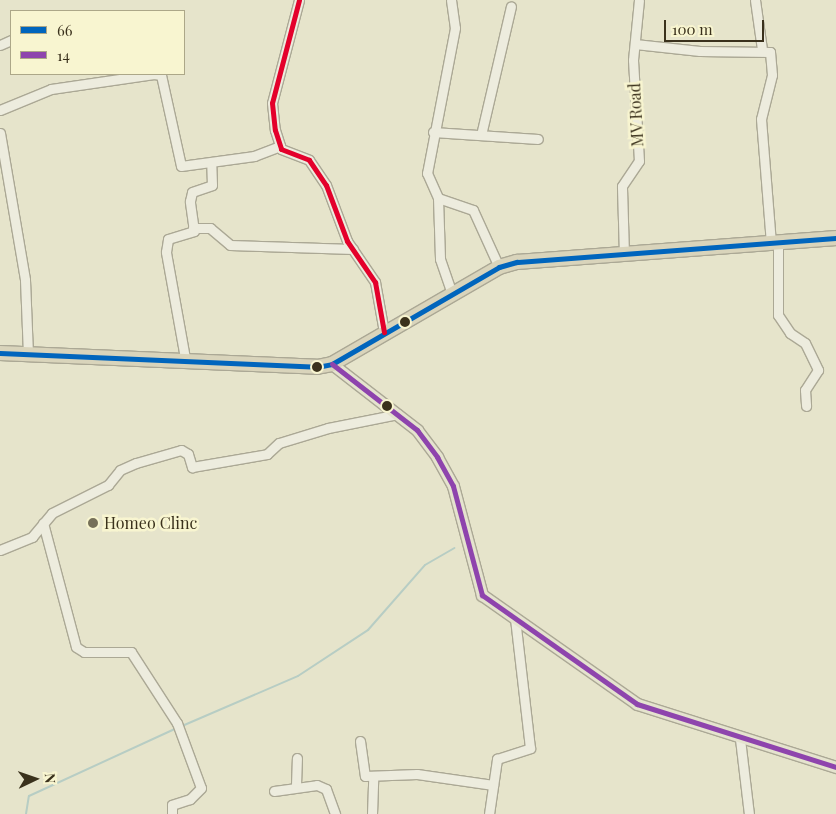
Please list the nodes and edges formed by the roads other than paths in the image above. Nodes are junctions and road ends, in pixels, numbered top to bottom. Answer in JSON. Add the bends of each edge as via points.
{"nodes":[{"id":1,"x":299,"y":0,"type":"edge"},
{"id":2,"x":451,"y":0,"type":"edge"},
{"id":3,"x":639,"y":0,"type":"edge"},
{"id":4,"x":755,"y":0,"type":"edge"},
{"id":5,"x":512,"y":6,"type":"dead end"},
{"id":6,"x":635,"y":44,"type":"junction"},
{"id":7,"x":762,"y":49,"type":"junction"},
{"id":8,"x":0,"y":110,"type":"edge"},
{"id":9,"x":433,"y":132,"type":"junction"},
{"id":10,"x":0,"y":133,"type":"edge"},
{"id":11,"x":481,"y":135,"type":"junction"},
{"id":12,"x":538,"y":139,"type":"dead end"},
{"id":13,"x":280,"y":146,"type":"junction"},
{"id":14,"x":211,"y":162,"type":"junction"},
{"id":15,"x":438,"y":198,"type":"junction"},
{"id":16,"x":193,"y":228,"type":"junction"},
{"id":17,"x":836,"y":238,"type":"edge"},
{"id":18,"x":775,"y":244,"type":"junction"},
{"id":19,"x":353,"y":249,"type":"junction"},
{"id":20,"x":624,"y":255,"type":"junction"},
{"id":21,"x":498,"y":267,"type":"junction"},
{"id":22,"x":452,"y":293,"type":"junction"},
{"id":23,"x":384,"y":332,"type":"junction"},
{"id":24,"x":0,"y":353,"type":"edge"},
{"id":25,"x":28,"y":354,"type":"junction"},
{"id":26,"x":185,"y":358,"type":"junction"},
{"id":27,"x":332,"y":364,"type":"junction"},
{"id":28,"x":806,"y":406,"type":"dead end"},
{"id":29,"x":398,"y":414,"type":"junction"},
{"id":30,"x":44,"y":523,"type":"junction"},
{"id":31,"x":0,"y":550,"type":"edge"},
{"id":32,"x":514,"y":618,"type":"junction"},
{"id":33,"x":740,"y":739,"type":"junction"},
{"id":34,"x":360,"y":741,"type":"dead end"},
{"id":35,"x":297,"y":758,"type":"dead end"},
{"id":36,"x":836,"y":767,"type":"edge"},
{"id":37,"x":373,"y":779,"type":"junction"},
{"id":38,"x":296,"y":785,"type":"junction"},
{"id":39,"x":493,"y":785,"type":"junction"},
{"id":40,"x":274,"y":791,"type":"dead end"},
{"id":41,"x":172,"y":814,"type":"edge"},
{"id":42,"x":335,"y":814,"type":"edge"},
{"id":43,"x":372,"y":814,"type":"edge"},
{"id":44,"x":489,"y":814,"type":"edge"},
{"id":45,"x":749,"y":814,"type":"edge"}],
"edges":[{"from":1,"to":13,"type":"street","via":[[272,103]]},
{"from":2,"to":9,"type":"street","via":[[455,28]]},
{"from":3,"to":6,"type":"street","name":"MV Road"},
{"from":4,"to":7,"type":"street"},
{"from":5,"to":11,"type":"street"},
{"from":6,"to":7,"type":"street","via":[[700,52]]},
{"from":6,"to":20,"type":"street","name":"MV Road","via":[[638,161],[622,186]]},
{"from":7,"to":18,"type":"street","via":[[770,52],[772,74],[761,119]]},
{"from":8,"to":14,"type":"street","via":[[51,89],[161,75],[177,163]]},
{"from":9,"to":11,"type":"street"},
{"from":9,"to":15,"type":"street","via":[[427,174]]},
{"from":10,"to":25,"type":"street","via":[[25,280]]},
{"from":11,"to":12,"type":"street"},
{"from":13,"to":14,"type":"street","via":[[254,156]]},
{"from":13,"to":19,"type":"street","via":[[308,160],[319,172]]},
{"from":14,"to":16,"type":"street","via":[[212,185],[192,192]]},
{"from":15,"to":21,"type":"street","via":[[473,210]]},
{"from":15,"to":22,"type":"street","via":[[440,259]]},
{"from":16,"to":19,"type":"street","via":[[210,228],[230,245]]},
{"from":16,"to":26,"type":"street","via":[[168,239],[166,252]]},
{"from":17,"to":18,"type":"highway"},
{"from":18,"to":20,"type":"highway"},
{"from":18,"to":28,"type":"street","via":[[778,315],[790,333],[805,343],[818,370],[805,390]]},
{"from":19,"to":23,"type":"street","via":[[375,282]]},
{"from":20,"to":21,"type":"highway","via":[[540,258]]},
{"from":21,"to":22,"type":"highway"},
{"from":22,"to":23,"type":"highway"},
{"from":23,"to":27,"type":"highway"},
{"from":24,"to":25,"type":"highway"},
{"from":25,"to":26,"type":"highway"},
{"from":26,"to":27,"type":"highway"},
{"from":27,"to":29,"type":"main road"},
{"from":29,"to":30,"type":"street","via":[[328,428],[280,443],[267,454],[192,467],[188,454],[182,450],[145,461],[120,470],[108,485],[52,513]]},
{"from":29,"to":32,"type":"main road","via":[[417,430],[453,486],[482,595]]},
{"from":30,"to":31,"type":"street","via":[[32,537]]},
{"from":30,"to":41,"type":"street","via":[[76,647],[84,652],[131,652],[178,727],[202,788],[190,799],[172,805]]},
{"from":32,"to":33,"type":"main road","via":[[622,696]]},
{"from":32,"to":39,"type":"street","via":[[530,748],[497,759]]},
{"from":33,"to":36,"type":"main road"},
{"from":33,"to":45,"type":"street"},
{"from":34,"to":37,"type":"street","via":[[363,772]]},
{"from":35,"to":38,"type":"street"},
{"from":37,"to":39,"type":"street","via":[[416,774]]},
{"from":37,"to":43,"type":"street"},
{"from":38,"to":40,"type":"street"},
{"from":38,"to":42,"type":"street","via":[[326,789]]},
{"from":39,"to":44,"type":"street"}]}
